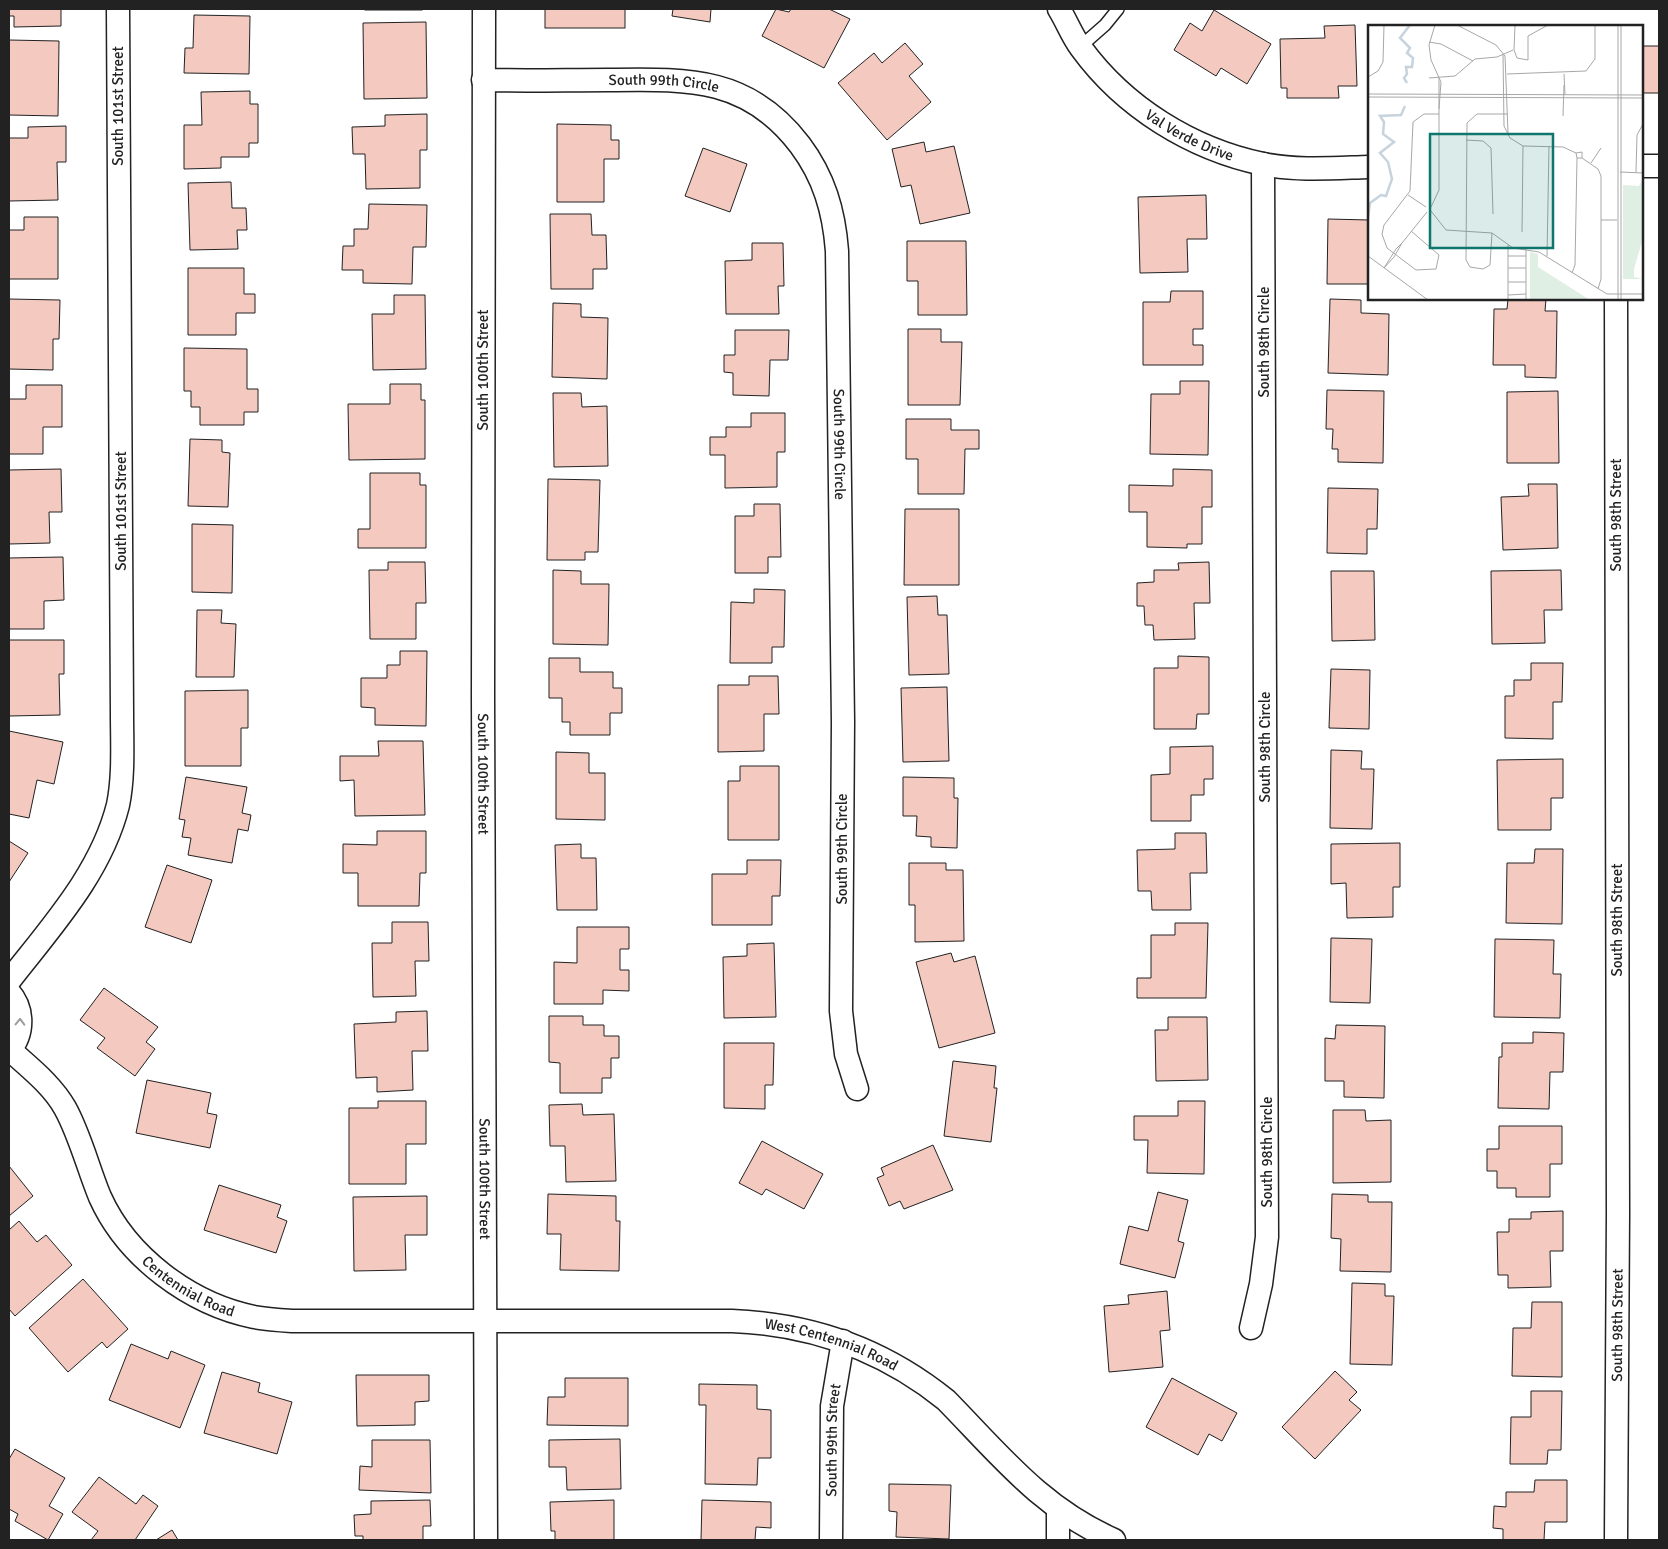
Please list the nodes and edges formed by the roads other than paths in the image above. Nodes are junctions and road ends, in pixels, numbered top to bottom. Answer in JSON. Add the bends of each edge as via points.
{"nodes":[{"id":1,"x":118,"y":9,"type":"edge"},
{"id":2,"x":484,"y":9,"type":"edge"},
{"id":3,"x":1059,"y":9,"type":"edge"},
{"id":4,"x":1118,"y":9,"type":"edge"},
{"id":5,"x":1080,"y":47,"type":"junction"},
{"id":6,"x":483,"y":80,"type":"junction"},
{"id":7,"x":1263,"y":164,"type":"junction"},
{"id":8,"x":1643,"y":166,"type":"edge"},
{"id":9,"x":1659,"y":166,"type":"edge"},
{"id":10,"x":1368,"y":167,"type":"edge"},
{"id":11,"x":1616,"y":300,"type":"edge"},
{"id":12,"x":9,"y":981,"type":"edge"},
{"id":13,"x":9,"y":992,"type":"edge"},
{"id":14,"x":10,"y":1051,"type":"edge"},
{"id":15,"x":857,"y":1089,"type":"dead end"},
{"id":16,"x":484,"y":1322,"type":"junction"},
{"id":17,"x":1251,"y":1328,"type":"dead end"},
{"id":18,"x":843,"y":1341,"type":"junction"},
{"id":19,"x":1058,"y":1509,"type":"junction"},
{"id":20,"x":486,"y":1540,"type":"edge"},
{"id":21,"x":832,"y":1540,"type":"edge"},
{"id":22,"x":1058,"y":1540,"type":"edge"},
{"id":23,"x":1114,"y":1540,"type":"edge"},
{"id":24,"x":1616,"y":1540,"type":"edge"}],
"edges":[{"from":1,"to":12,"type":"street","name":"South 101st Street","via":[[122,714],[118,804],[102,850],[76,894]]},
{"from":2,"to":6,"type":"street","name":"South 100th Street"},
{"from":3,"to":5,"type":"street","name":"Val Verde Drive"},
{"from":4,"to":5,"type":"lane"},
{"from":5,"to":7,"type":"street","name":"Val Verde Drive","via":[[1116,88],[1168,128]]},
{"from":6,"to":15,"type":"street","name":"South 99th Circle","via":[[675,80],[721,88],[750,100],[788,129],[821,177],[827,192],[837,251],[843,722],[841,1011],[846,1054]]},
{"from":6,"to":16,"type":"street","name":"South 100th Street"},
{"from":7,"to":10,"type":"street","name":"Val Verde Drive","via":[[1308,168]]},
{"from":7,"to":17,"type":"street","name":"South 98th Circle","via":[[1267,1237]]},
{"from":8,"to":9,"type":"street"},
{"from":11,"to":24,"type":"street","name":"South 98th Street"},
{"from":14,"to":13,"type":"street","one_way":true,"via":[[18,1038],[21,1024],[19,1010]]},
{"from":14,"to":16,"type":"street","name":"Centennial Road","via":[[46,1082],[65,1108],[101,1199],[122,1233],[147,1262],[175,1283],[209,1302],[253,1317],[292,1321]]},
{"from":16,"to":18,"type":"street","name":"West Centennial Road","via":[[754,1322],[799,1328]]},
{"from":16,"to":20,"type":"street","name":"South 100th Street"},
{"from":18,"to":19,"type":"street","name":"West Centennial Road","via":[[903,1369],[929,1386],[1031,1488]]},
{"from":18,"to":21,"type":"street","name":"South 99th Street","via":[[832,1406]]},
{"from":19,"to":22,"type":"street"},
{"from":19,"to":23,"type":"street","name":"West Centennial Road"}]}
